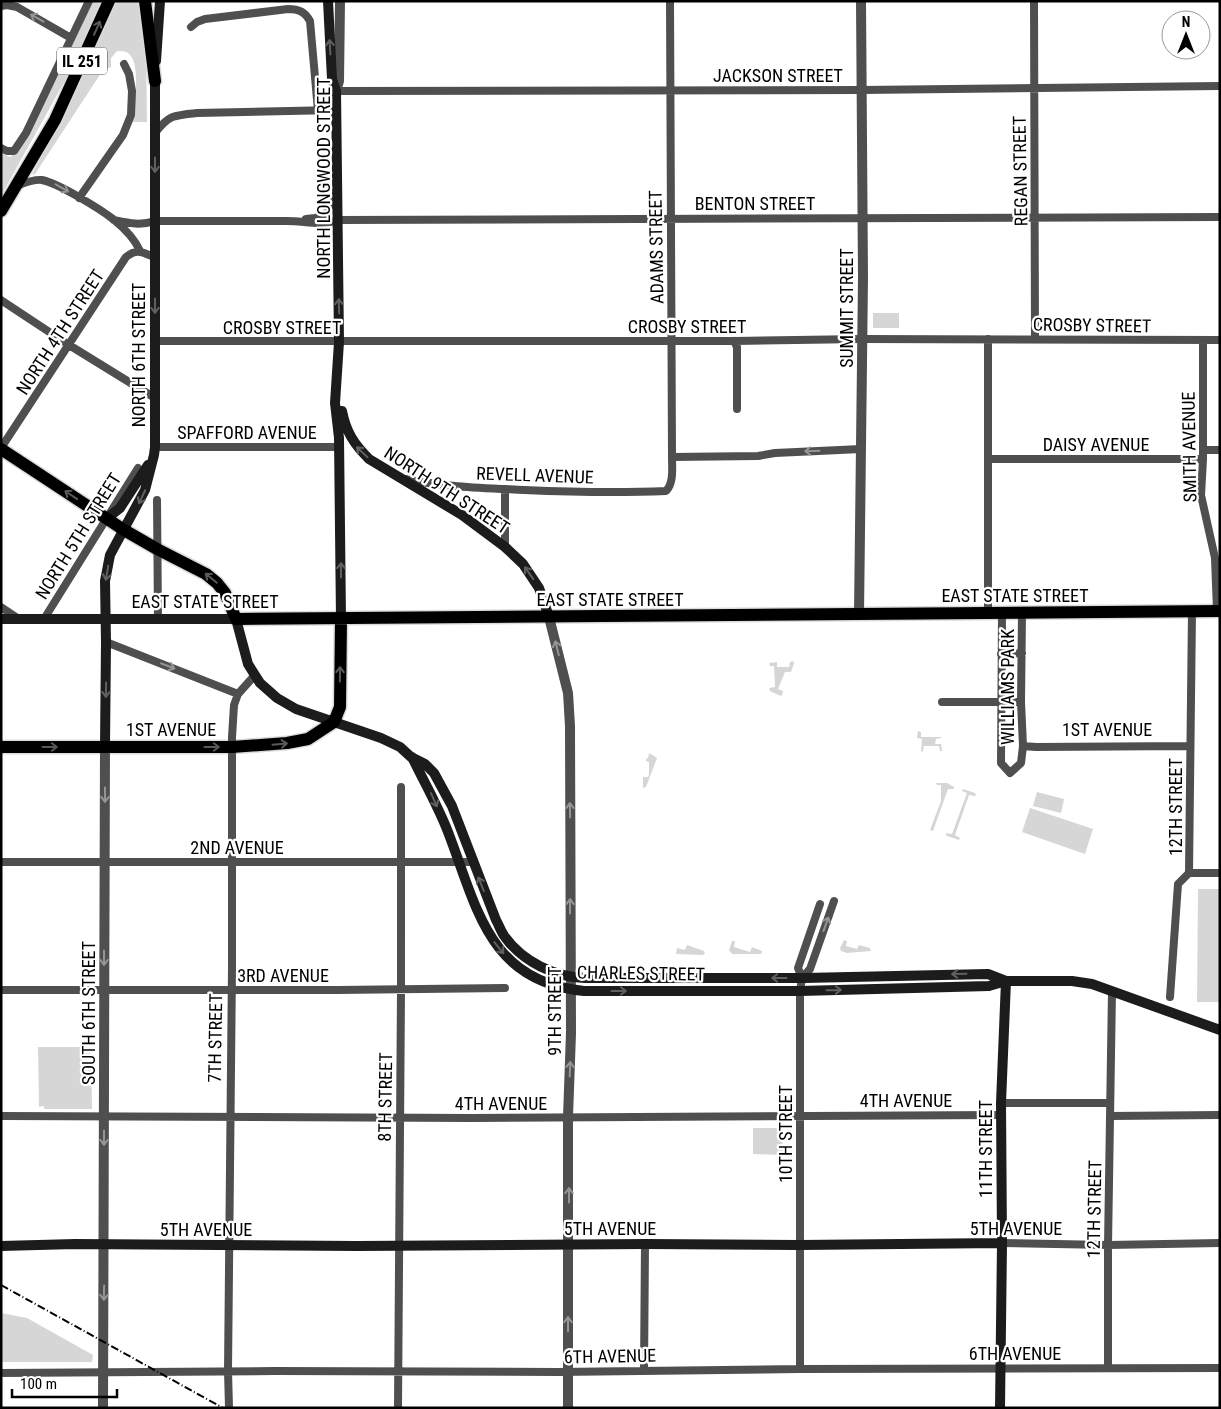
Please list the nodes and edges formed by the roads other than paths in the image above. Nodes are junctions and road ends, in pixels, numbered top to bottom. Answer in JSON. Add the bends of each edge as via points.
{"nodes":[{"id":1,"x":89,"y":1,"type":"edge"},
{"id":2,"x":109,"y":1,"type":"edge"},
{"id":3,"x":145,"y":1,"type":"edge"},
{"id":4,"x":160,"y":1,"type":"edge"},
{"id":5,"x":328,"y":1,"type":"edge"},
{"id":6,"x":340,"y":1,"type":"edge"},
{"id":7,"x":670,"y":1,"type":"edge"},
{"id":8,"x":860,"y":1,"type":"edge"},
{"id":9,"x":1034,"y":1,"type":"edge"},
{"id":10,"x":1,"y":6,"type":"edge"},
{"id":11,"x":191,"y":27,"type":"dead end"},
{"id":12,"x":71,"y":38,"type":"junction"},
{"id":13,"x":124,"y":64,"type":"dead end"},
{"id":14,"x":155,"y":81,"type":"junction"},
{"id":15,"x":1220,"y":86,"type":"edge"},
{"id":16,"x":1034,"y":87,"type":"junction"},
{"id":17,"x":670,"y":90,"type":"junction"},
{"id":18,"x":862,"y":90,"type":"junction"},
{"id":19,"x":336,"y":91,"type":"junction"},
{"id":20,"x":336,"y":110,"type":"junction"},
{"id":21,"x":318,"y":111,"type":"junction"},
{"id":22,"x":155,"y":133,"type":"junction"},
{"id":23,"x":4,"y":150,"type":"edge"},
{"id":24,"x":16,"y":186,"type":"junction"},
{"id":25,"x":338,"y":189,"type":"junction"},
{"id":26,"x":79,"y":198,"type":"junction"},
{"id":27,"x":1,"y":211,"type":"edge"},
{"id":28,"x":1220,"y":217,"type":"edge"},
{"id":29,"x":862,"y":218,"type":"junction"},
{"id":30,"x":1036,"y":218,"type":"junction"},
{"id":31,"x":670,"y":219,"type":"junction"},
{"id":32,"x":114,"y":220,"type":"junction"},
{"id":33,"x":338,"y":220,"type":"junction"},
{"id":34,"x":155,"y":221,"type":"junction"},
{"id":35,"x":292,"y":221,"type":"junction"},
{"id":36,"x":140,"y":252,"type":"junction"},
{"id":37,"x":154,"y":257,"type":"junction"},
{"id":38,"x":1,"y":300,"type":"edge"},
{"id":39,"x":862,"y":339,"type":"junction"},
{"id":40,"x":1035,"y":339,"type":"junction"},
{"id":41,"x":988,"y":340,"type":"junction"},
{"id":42,"x":1220,"y":340,"type":"edge"},
{"id":43,"x":155,"y":341,"type":"junction"},
{"id":44,"x":672,"y":341,"type":"junction"},
{"id":45,"x":734,"y":341,"type":"junction"},
{"id":46,"x":1203,"y":341,"type":"junction"},
{"id":47,"x":339,"y":342,"type":"junction"},
{"id":48,"x":69,"y":345,"type":"junction"},
{"id":49,"x":339,"y":355,"type":"junction"},
{"id":50,"x":340,"y":385,"type":"joint"},
{"id":51,"x":155,"y":398,"type":"junction"},
{"id":52,"x":736,"y":409,"type":"dead end"},
{"id":53,"x":339,"y":447,"type":"junction"},
{"id":54,"x":1,"y":449,"type":"edge"},
{"id":55,"x":861,"y":449,"type":"junction"},
{"id":56,"x":1203,"y":450,"type":"junction"},
{"id":57,"x":1220,"y":450,"type":"edge"},
{"id":58,"x":154,"y":451,"type":"junction"},
{"id":59,"x":672,"y":457,"type":"junction"},
{"id":60,"x":989,"y":459,"type":"junction"},
{"id":61,"x":1203,"y":459,"type":"junction"},
{"id":62,"x":138,"y":468,"type":"dead end"},
{"id":63,"x":403,"y":479,"type":"junction"},
{"id":64,"x":505,"y":489,"type":"junction"},
{"id":65,"x":666,"y":492,"type":"joint"},
{"id":66,"x":157,"y":500,"type":"dead end"},
{"id":67,"x":106,"y":519,"type":"junction"},
{"id":68,"x":124,"y":530,"type":"junction"},
{"id":69,"x":505,"y":547,"type":"junction"},
{"id":70,"x":157,"y":549,"type":"junction"},
{"id":71,"x":1,"y":607,"type":"edge"},
{"id":72,"x":1192,"y":611,"type":"junction"},
{"id":73,"x":1218,"y":611,"type":"edge"},
{"id":74,"x":988,"y":613,"type":"junction"},
{"id":75,"x":1002,"y":613,"type":"junction"},
{"id":76,"x":1022,"y":613,"type":"junction"},
{"id":77,"x":859,"y":614,"type":"junction"},
{"id":78,"x":549,"y":617,"type":"junction"},
{"id":79,"x":1,"y":619,"type":"edge"},
{"id":80,"x":19,"y":619,"type":"junction"},
{"id":81,"x":44,"y":619,"type":"junction"},
{"id":82,"x":106,"y":619,"type":"junction"},
{"id":83,"x":158,"y":619,"type":"junction"},
{"id":84,"x":236,"y":619,"type":"junction"},
{"id":85,"x":341,"y":619,"type":"junction"},
{"id":86,"x":106,"y":642,"type":"junction"},
{"id":87,"x":1022,"y":653,"type":"junction"},
{"id":88,"x":1001,"y":654,"type":"junction"},
{"id":89,"x":255,"y":675,"type":"junction"},
{"id":90,"x":238,"y":694,"type":"junction"},
{"id":91,"x":942,"y":702,"type":"dead end"},
{"id":92,"x":1000,"y":702,"type":"junction"},
{"id":93,"x":1021,"y":702,"type":"junction"},
{"id":94,"x":334,"y":722,"type":"junction"},
{"id":95,"x":105,"y":746,"type":"junction"},
{"id":96,"x":1023,"y":746,"type":"junction"},
{"id":97,"x":1190,"y":746,"type":"junction"},
{"id":98,"x":1,"y":747,"type":"edge"},
{"id":99,"x":232,"y":747,"type":"junction"},
{"id":100,"x":411,"y":757,"type":"junction"},
{"id":101,"x":401,"y":787,"type":"dead end"},
{"id":102,"x":1,"y":862,"type":"edge"},
{"id":103,"x":104,"y":862,"type":"junction"},
{"id":104,"x":473,"y":862,"type":"junction"},
{"id":105,"x":232,"y":863,"type":"junction"},
{"id":106,"x":401,"y":863,"type":"junction"},
{"id":107,"x":459,"y":863,"type":"junction"},
{"id":108,"x":1189,"y":873,"type":"junction"},
{"id":109,"x":1220,"y":873,"type":"edge"},
{"id":110,"x":834,"y":901,"type":"dead end"},
{"id":111,"x":820,"y":904,"type":"dead end"},
{"id":112,"x":570,"y":977,"type":"junction"},
{"id":113,"x":802,"y":978,"type":"junction"},
{"id":114,"x":1006,"y":981,"type":"junction"},
{"id":115,"x":505,"y":988,"type":"dead end"},
{"id":116,"x":570,"y":989,"type":"junction"},
{"id":117,"x":1,"y":990,"type":"edge"},
{"id":118,"x":231,"y":990,"type":"junction"},
{"id":119,"x":401,"y":990,"type":"junction"},
{"id":120,"x":104,"y":991,"type":"junction"},
{"id":121,"x":800,"y":991,"type":"junction"},
{"id":122,"x":1112,"y":991,"type":"junction"},
{"id":123,"x":1170,"y":997,"type":"dead end"},
{"id":124,"x":1220,"y":1030,"type":"edge"},
{"id":125,"x":1001,"y":1103,"type":"junction"},
{"id":126,"x":1110,"y":1103,"type":"junction"},
{"id":127,"x":1001,"y":1115,"type":"junction"},
{"id":128,"x":1220,"y":1115,"type":"edge"},
{"id":129,"x":1,"y":1116,"type":"edge"},
{"id":130,"x":104,"y":1116,"type":"junction"},
{"id":131,"x":230,"y":1116,"type":"junction"},
{"id":132,"x":801,"y":1116,"type":"junction"},
{"id":133,"x":1111,"y":1116,"type":"junction"},
{"id":134,"x":568,"y":1117,"type":"junction"},
{"id":135,"x":400,"y":1118,"type":"junction"},
{"id":136,"x":1002,"y":1243,"type":"junction"},
{"id":137,"x":1220,"y":1243,"type":"edge"},
{"id":138,"x":104,"y":1244,"type":"junction"},
{"id":139,"x":568,"y":1244,"type":"junction"},
{"id":140,"x":645,"y":1244,"type":"junction"},
{"id":141,"x":1108,"y":1244,"type":"junction"},
{"id":142,"x":229,"y":1245,"type":"junction"},
{"id":143,"x":799,"y":1245,"type":"junction"},
{"id":144,"x":1,"y":1246,"type":"edge"},
{"id":145,"x":399,"y":1246,"type":"junction"},
{"id":146,"x":1108,"y":1368,"type":"junction"},
{"id":147,"x":1220,"y":1368,"type":"edge"},
{"id":148,"x":800,"y":1369,"type":"junction"},
{"id":149,"x":1000,"y":1369,"type":"junction"},
{"id":150,"x":644,"y":1370,"type":"junction"},
{"id":151,"x":228,"y":1371,"type":"junction"},
{"id":152,"x":398,"y":1372,"type":"junction"},
{"id":153,"x":568,"y":1372,"type":"junction"},
{"id":154,"x":1,"y":1373,"type":"edge"},
{"id":155,"x":103,"y":1373,"type":"junction"},
{"id":156,"x":103,"y":1408,"type":"edge"},
{"id":157,"x":229,"y":1408,"type":"edge"},
{"id":158,"x":398,"y":1408,"type":"edge"},
{"id":159,"x":568,"y":1408,"type":"edge"},
{"id":160,"x":1000,"y":1408,"type":"edge"}],
"edges":[{"from":1,"to":12,"type":"street"},
{"from":24,"to":2,"type":"main road","number":"IL 251","one_way":true,"via":[[55,120]]},
{"from":3,"to":14,"type":"main road"},
{"from":4,"to":14,"type":"main road","name":"NORTH 6TH STREET"},
{"from":19,"to":5,"type":"main road","one_way":true,"via":[[332,79]]},
{"from":6,"to":19,"type":"street","name":"NORTH LONGWOOD STREET","via":[[339,81]]},
{"from":7,"to":17,"type":"street","name":"ADAMS STREET"},
{"from":8,"to":18,"type":"street","name":"SUMMIT STREET"},
{"from":9,"to":16,"type":"street","name":"REGAN STREET"},
{"from":12,"to":10,"type":"street","one_way":true,"via":[[17,7]]},
{"from":11,"to":21,"type":"street","via":[[204,19],[288,9],[301,11],[310,21]]},
{"from":12,"to":23,"type":"street","via":[[26,132],[14,150]]},
{"from":13,"to":26,"type":"street","via":[[132,91],[131,115],[123,135]]},
{"from":14,"to":22,"type":"main road","name":"NORTH 6TH STREET"},
{"from":15,"to":16,"type":"street","name":"JACKSON STREET"},
{"from":16,"to":18,"type":"street","name":"JACKSON STREET"},
{"from":16,"to":30,"type":"street","name":"REGAN STREET"},
{"from":17,"to":18,"type":"street","name":"JACKSON STREET"},
{"from":17,"to":19,"type":"street","name":"JACKSON STREET"},
{"from":17,"to":31,"type":"street","name":"ADAMS STREET"},
{"from":18,"to":29,"type":"street","name":"SUMMIT STREET"},
{"from":19,"to":20,"type":"main road","name":"NORTH LONGWOOD STREET"},
{"from":20,"to":21,"type":"street"},
{"from":20,"to":25,"type":"main road","name":"NORTH LONGWOOD STREET"},
{"from":21,"to":22,"type":"street","via":[[197,112],[169,118]]},
{"from":22,"to":34,"type":"main road","name":"NORTH 6TH STREET","one_way":true},
{"from":24,"to":26,"type":"street","one_way":true,"via":[[41,180]]},
{"from":24,"to":27,"type":"main road","number":"IL 251"},
{"from":25,"to":33,"type":"main road","name":"NORTH LONGWOOD STREET"},
{"from":25,"to":35,"type":"street","name":"BENTON STREET","via":[[326,214]]},
{"from":26,"to":32,"type":"street"},
{"from":28,"to":30,"type":"street","name":"BENTON STREET"},
{"from":29,"to":30,"type":"street","name":"BENTON STREET"},
{"from":29,"to":31,"type":"street","name":"BENTON STREET"},
{"from":29,"to":39,"type":"street","name":"SUMMIT STREET"},
{"from":30,"to":40,"type":"street","name":"REGAN STREET"},
{"from":31,"to":33,"type":"street","name":"BENTON STREET"},
{"from":31,"to":44,"type":"street","name":"ADAMS STREET"},
{"from":32,"to":34,"type":"street","name":"BENTON STREET","via":[[137,224]]},
{"from":32,"to":36,"type":"street","via":[[137,243]]},
{"from":33,"to":35,"type":"street","name":"BENTON STREET","via":[[331,223]]},
{"from":47,"to":33,"type":"main road","name":"NORTH LONGWOOD STREET","one_way":true},
{"from":34,"to":35,"type":"street","name":"BENTON STREET"},
{"from":34,"to":37,"type":"main road","name":"NORTH 6TH STREET"},
{"from":36,"to":37,"type":"street"},
{"from":36,"to":48,"type":"street","name":"NORTH 4TH STREET","via":[[132,252],[126,257]]},
{"from":37,"to":43,"type":"main road","name":"NORTH 6TH STREET","one_way":true},
{"from":38,"to":48,"type":"street"},
{"from":39,"to":41,"type":"street","name":"CROSBY STREET"},
{"from":39,"to":45,"type":"street","name":"CROSBY STREET"},
{"from":39,"to":55,"type":"street","name":"SUMMIT STREET"},
{"from":40,"to":41,"type":"street","name":"CROSBY STREET"},
{"from":40,"to":46,"type":"street","name":"CROSBY STREET"},
{"from":41,"to":60,"type":"street"},
{"from":42,"to":46,"type":"street","name":"CROSBY STREET"},
{"from":43,"to":47,"type":"street","name":"CROSBY STREET"},
{"from":43,"to":51,"type":"main road","name":"NORTH 6TH STREET"},
{"from":44,"to":45,"type":"street","name":"CROSBY STREET"},
{"from":44,"to":47,"type":"street","name":"CROSBY STREET"},
{"from":44,"to":59,"type":"street","name":"ADAMS STREET"},
{"from":45,"to":52,"type":"street","via":[[737,347]]},
{"from":46,"to":56,"type":"street","name":"SMITH AVENUE"},
{"from":47,"to":49,"type":"main road","name":"NORTH LONGWOOD STREET"},
{"from":48,"to":51,"type":"street"},
{"from":48,"to":54,"type":"street","name":"NORTH 4TH STREET"},
{"from":49,"to":50,"type":"main road","name":"NORTH LONGWOOD STREET"},
{"from":49,"to":53,"type":"main road","name":"NORTH LONGWOOD STREET","via":[[335,404]]},
{"from":63,"to":50,"type":"main road","name":"NORTH 9TH STREET","one_way":true,"via":[[369,459],[356,447],[343,420]]},
{"from":51,"to":58,"type":"main road","name":"NORTH 6TH STREET"},
{"from":53,"to":58,"type":"street","name":"SPAFFORD AVENUE"},
{"from":85,"to":53,"type":"main road","name":"NORTH LONGWOOD STREET","one_way":true},
{"from":67,"to":54,"type":"main road","one_way":true},
{"from":55,"to":59,"type":"street","one_way":true,"via":[[758,456]]},
{"from":55,"to":77,"type":"street","name":"SUMMIT STREET"},
{"from":56,"to":57,"type":"street"},
{"from":56,"to":61,"type":"street","name":"SMITH AVENUE"},
{"from":58,"to":67,"type":"main road","via":[[125,501]]},
{"from":58,"to":68,"type":"main road","name":"NORTH 6TH STREET","one_way":true,"via":[[145,490]]},
{"from":59,"to":65,"type":"street","name":"ADAMS STREET","via":[[671,484]]},
{"from":60,"to":61,"type":"street","name":"DAISY AVENUE"},
{"from":60,"to":74,"type":"street"},
{"from":61,"to":73,"type":"street","name":"SMITH AVENUE","via":[[1201,495],[1215,558]]},
{"from":62,"to":67,"type":"street","name":"NORTH 5TH STREET"},
{"from":63,"to":64,"type":"street","name":"REVELL AVENUE"},
{"from":63,"to":69,"type":"main road","name":"NORTH 9TH STREET","via":[[462,515]]},
{"from":64,"to":65,"type":"street","name":"REVELL AVENUE"},
{"from":64,"to":69,"type":"street"},
{"from":66,"to":70,"type":"street"},
{"from":67,"to":68,"type":"main road"},
{"from":67,"to":81,"type":"street","name":"NORTH 5TH STREET"},
{"from":68,"to":70,"type":"main road"},
{"from":68,"to":82,"type":"main road","name":"NORTH 6TH STREET","one_way":true,"via":[[110,555],[105,581]]},
{"from":78,"to":69,"type":"main road","name":"NORTH 9TH STREET","one_way":true,"via":[[539,588],[523,564]]},
{"from":70,"to":83,"type":"street"},
{"from":84,"to":70,"type":"main road","one_way":true,"via":[[217,583]]},
{"from":71,"to":80,"type":"street"},
{"from":72,"to":73,"type":"main road","name":"EAST STATE STREET"},
{"from":72,"to":76,"type":"main road","name":"EAST STATE STREET"},
{"from":72,"to":97,"type":"street","name":"12TH STREET"},
{"from":74,"to":75,"type":"main road","name":"EAST STATE STREET"},
{"from":74,"to":77,"type":"main road","name":"EAST STATE STREET"},
{"from":75,"to":76,"type":"main road","name":"EAST STATE STREET"},
{"from":75,"to":88,"type":"street","name":"WILLIAMS PARK"},
{"from":76,"to":87,"type":"street","name":"WILLIAMS PARK"},
{"from":77,"to":78,"type":"main road","name":"EAST STATE STREET"},
{"from":78,"to":85,"type":"main road","name":"EAST STATE STREET"},
{"from":112,"to":78,"type":"street","name":"9TH STREET","one_way":true,"via":[[570,726],[568,693]]},
{"from":79,"to":80,"type":"main road","name":"EAST STATE STREET"},
{"from":80,"to":81,"type":"main road","name":"EAST STATE STREET"},
{"from":81,"to":82,"type":"main road","name":"EAST STATE STREET"},
{"from":82,"to":83,"type":"main road","name":"EAST STATE STREET"},
{"from":82,"to":86,"type":"main road","name":"SOUTH 6TH STREET"},
{"from":83,"to":84,"type":"main road","name":"EAST STATE STREET"},
{"from":84,"to":85,"type":"main road","name":"EAST STATE STREET"},
{"from":84,"to":89,"type":"main road","name":"CHARLES STREET","via":[[248,664]]},
{"from":94,"to":85,"type":"main road","one_way":true,"via":[[340,708]]},
{"from":86,"to":90,"type":"street","one_way":true},
{"from":86,"to":95,"type":"main road","name":"SOUTH 6TH STREET","one_way":true},
{"from":87,"to":88,"type":"street"},
{"from":87,"to":93,"type":"street","name":"WILLIAMS PARK"},
{"from":88,"to":92,"type":"street","name":"WILLIAMS PARK"},
{"from":89,"to":90,"type":"street"},
{"from":89,"to":94,"type":"main road","name":"CHARLES STREET","via":[[277,698],[296,709]]},
{"from":90,"to":99,"type":"street","name":"7TH STREET","via":[[234,705]]},
{"from":91,"to":92,"type":"street"},
{"from":92,"to":93,"type":"street"},
{"from":92,"to":96,"type":"street","name":"WILLIAMS PARK","via":[[1001,763],[1010,773],[1021,763]]},
{"from":93,"to":96,"type":"street","name":"WILLIAMS PARK"},
{"from":99,"to":94,"type":"main road","name":"1ST AVENUE","one_way":true,"via":[[287,744],[308,739]]},
{"from":94,"to":100,"type":"main road","name":"CHARLES STREET","via":[[381,738],[400,747]]},
{"from":98,"to":95,"type":"main road","name":"1ST AVENUE","one_way":true},
{"from":95,"to":99,"type":"main road","name":"1ST AVENUE","one_way":true},
{"from":95,"to":103,"type":"street","name":"SOUTH 6TH STREET","one_way":true},
{"from":96,"to":97,"type":"street","name":"1ST AVENUE"},
{"from":97,"to":108,"type":"street","name":"12TH STREET"},
{"from":99,"to":105,"type":"street","name":"7TH STREET"},
{"from":100,"to":104,"type":"main road","name":"CHARLES STREET","via":[[425,764],[442,786]]},
{"from":100,"to":107,"type":"main road","name":"CHARLES STREET","one_way":true,"via":[[434,799]]},
{"from":101,"to":106,"type":"street","name":"8TH STREET"},
{"from":102,"to":103,"type":"street","name":"2ND AVENUE"},
{"from":103,"to":105,"type":"street","name":"2ND AVENUE"},
{"from":103,"to":120,"type":"street","name":"SOUTH 6TH STREET","one_way":true},
{"from":104,"to":107,"type":"street","name":"2ND AVENUE"},
{"from":112,"to":104,"type":"main road","name":"CHARLES STREET","one_way":true,"via":[[538,965],[505,937]]},
{"from":105,"to":106,"type":"street","name":"2ND AVENUE"},
{"from":105,"to":118,"type":"street","name":"7TH STREET"},
{"from":106,"to":107,"type":"street","name":"2ND AVENUE"},
{"from":106,"to":119,"type":"street","name":"8TH STREET"},
{"from":107,"to":116,"type":"main road","name":"CHARLES STREET","one_way":true,"via":[[487,932],[506,957],[544,982]]},
{"from":108,"to":109,"type":"street"},
{"from":108,"to":123,"type":"street","name":"12TH STREET","via":[[1178,884]]},
{"from":113,"to":110,"type":"street","one_way":true,"via":[[810,969]]},
{"from":111,"to":113,"type":"street","name":"10TH STREET","via":[[798,968]]},
{"from":113,"to":112,"type":"main road","name":"CHARLES STREET","one_way":true},
{"from":112,"to":116,"type":"street","name":"9TH STREET"},
{"from":114,"to":113,"type":"main road","name":"CHARLES STREET","one_way":true,"via":[[988,974]]},
{"from":113,"to":121,"type":"street","name":"10TH STREET"},
{"from":121,"to":114,"type":"main road","name":"CHARLES STREET","one_way":true,"via":[[989,986]]},
{"from":114,"to":122,"type":"main road","name":"CHARLES STREET","via":[[1072,980]]},
{"from":114,"to":125,"type":"main road","name":"11TH STREET"},
{"from":115,"to":119,"type":"street","name":"3RD AVENUE"},
{"from":116,"to":121,"type":"main road","name":"CHARLES STREET","one_way":true},
{"from":134,"to":116,"type":"street","name":"9TH STREET","one_way":true},
{"from":117,"to":120,"type":"street","name":"3RD AVENUE"},
{"from":118,"to":119,"type":"street","name":"3RD AVENUE"},
{"from":118,"to":120,"type":"street","name":"3RD AVENUE"},
{"from":118,"to":131,"type":"street","name":"7TH STREET"},
{"from":119,"to":135,"type":"street","name":"8TH STREET"},
{"from":120,"to":130,"type":"street","name":"SOUTH 6TH STREET"},
{"from":121,"to":132,"type":"street","name":"10TH STREET"},
{"from":122,"to":124,"type":"main road","name":"CHARLES STREET"},
{"from":122,"to":126,"type":"street","name":"12TH STREET"},
{"from":125,"to":126,"type":"street"},
{"from":125,"to":127,"type":"main road","name":"11TH STREET"},
{"from":126,"to":133,"type":"street","name":"12TH STREET"},
{"from":127,"to":132,"type":"street","name":"4TH AVENUE"},
{"from":127,"to":136,"type":"main road","name":"11TH STREET"},
{"from":128,"to":133,"type":"street"},
{"from":129,"to":130,"type":"street","name":"4TH AVENUE"},
{"from":130,"to":131,"type":"street","name":"4TH AVENUE"},
{"from":130,"to":138,"type":"street","name":"SOUTH 6TH STREET","one_way":true},
{"from":131,"to":135,"type":"street","name":"4TH AVENUE"},
{"from":131,"to":142,"type":"street","name":"7TH STREET"},
{"from":132,"to":134,"type":"street","name":"4TH AVENUE"},
{"from":132,"to":143,"type":"street","name":"10TH STREET"},
{"from":133,"to":141,"type":"street","name":"12TH STREET"},
{"from":134,"to":135,"type":"street","name":"4TH AVENUE"},
{"from":139,"to":134,"type":"street","name":"9TH STREET","one_way":true},
{"from":135,"to":145,"type":"street","name":"8TH STREET"},
{"from":136,"to":141,"type":"street","name":"5TH AVENUE"},
{"from":136,"to":143,"type":"main road","name":"5TH AVENUE"},
{"from":136,"to":149,"type":"main road","name":"11TH STREET"},
{"from":137,"to":141,"type":"street","name":"5TH AVENUE"},
{"from":138,"to":142,"type":"main road","name":"5TH AVENUE"},
{"from":138,"to":144,"type":"main road","name":"5TH AVENUE"},
{"from":138,"to":155,"type":"street","name":"SOUTH 6TH STREET","one_way":true},
{"from":139,"to":140,"type":"main road","name":"5TH AVENUE"},
{"from":139,"to":145,"type":"main road","name":"5TH AVENUE"},
{"from":153,"to":139,"type":"street","name":"9TH STREET","one_way":true},
{"from":140,"to":143,"type":"main road","name":"5TH AVENUE"},
{"from":140,"to":150,"type":"street"},
{"from":141,"to":146,"type":"street","name":"12TH STREET"},
{"from":142,"to":145,"type":"main road","name":"5TH AVENUE"},
{"from":142,"to":151,"type":"street","name":"7TH STREET"},
{"from":143,"to":148,"type":"street","name":"10TH STREET"},
{"from":145,"to":152,"type":"street","name":"8TH STREET"},
{"from":146,"to":147,"type":"street","name":"6TH AVENUE"},
{"from":146,"to":149,"type":"street","name":"6TH AVENUE"},
{"from":148,"to":149,"type":"street","name":"6TH AVENUE"},
{"from":148,"to":150,"type":"street","name":"6TH AVENUE"},
{"from":149,"to":160,"type":"main road","name":"11TH STREET"},
{"from":150,"to":153,"type":"street","name":"6TH AVENUE"},
{"from":151,"to":152,"type":"street","name":"6TH AVENUE"},
{"from":151,"to":155,"type":"street","name":"6TH AVENUE"},
{"from":151,"to":157,"type":"street","name":"7TH STREET"},
{"from":152,"to":153,"type":"street","name":"6TH AVENUE"},
{"from":152,"to":158,"type":"street","name":"8TH STREET"},
{"from":153,"to":159,"type":"street","name":"9TH STREET"},
{"from":154,"to":155,"type":"street","name":"6TH AVENUE"},
{"from":155,"to":156,"type":"street","name":"SOUTH 6TH STREET"}]}
